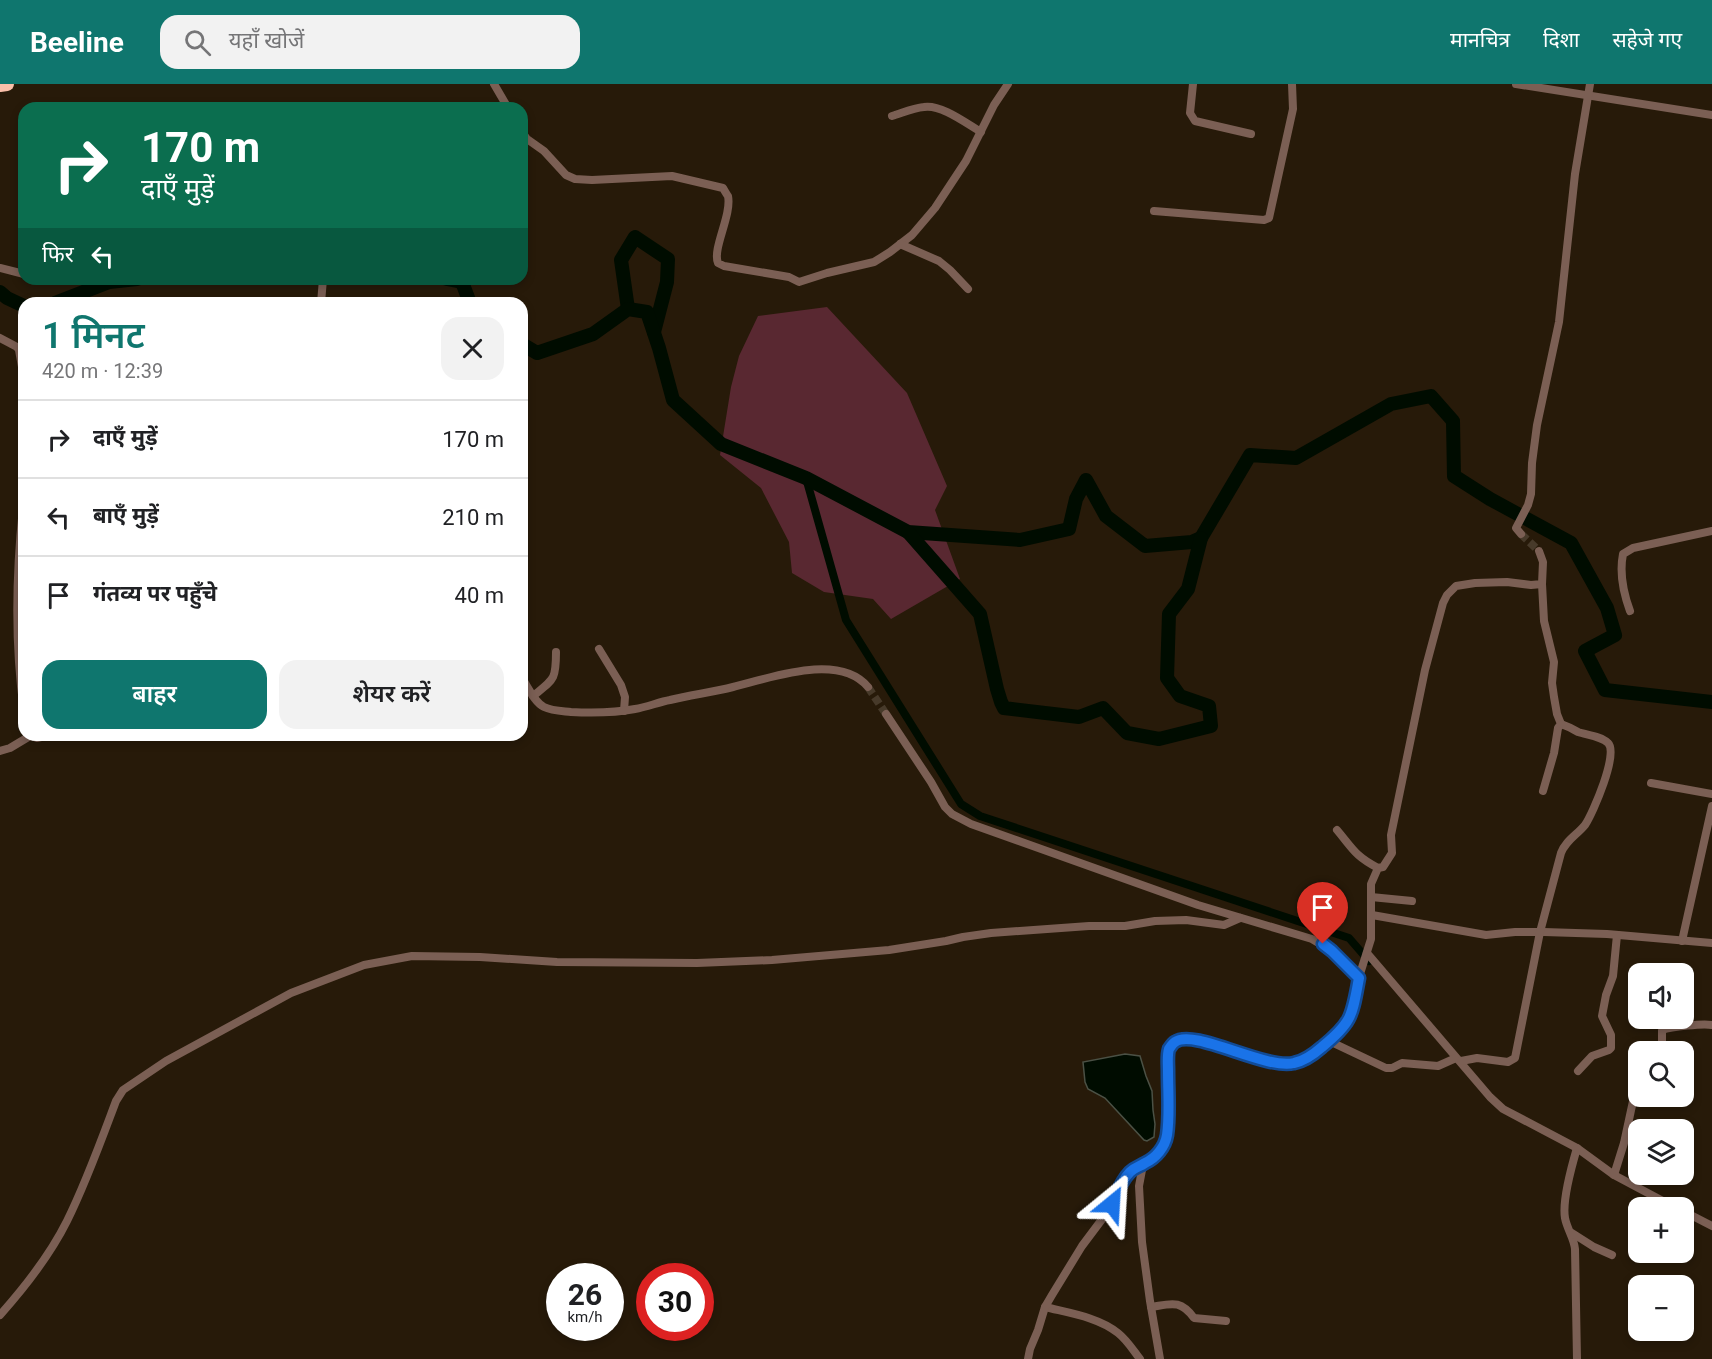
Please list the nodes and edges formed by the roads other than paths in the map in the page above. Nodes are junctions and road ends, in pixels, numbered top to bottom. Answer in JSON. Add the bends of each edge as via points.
{"nodes":[{"id":1,"x":7,"y":84,"type":"edge"},
{"id":2,"x":494,"y":84,"type":"edge"},
{"id":3,"x":1008,"y":84,"type":"edge"},
{"id":4,"x":1193,"y":84,"type":"edge"},
{"id":5,"x":1292,"y":84,"type":"edge"},
{"id":6,"x":1516,"y":84,"type":"edge"},
{"id":7,"x":1590,"y":84,"type":"edge"},
{"id":8,"x":0,"y":85,"type":"edge"},
{"id":9,"x":1588,"y":95,"type":"junction"},
{"id":10,"x":504,"y":102,"type":"edge"},
{"id":11,"x":1712,"y":115,"type":"edge"},
{"id":12,"x":892,"y":116,"type":"dead end"},
{"id":13,"x":981,"y":132,"type":"junction"},
{"id":14,"x":1251,"y":134,"type":"dead end"},
{"id":15,"x":528,"y":140,"type":"edge"},
{"id":16,"x":1154,"y":210,"type":"dead end"},
{"id":17,"x":900,"y":244,"type":"junction"},
{"id":18,"x":0,"y":268,"type":"edge"},
{"id":19,"x":18,"y":272,"type":"edge"},
{"id":20,"x":968,"y":289,"type":"dead end"},
{"id":21,"x":0,"y":338,"type":"edge"},
{"id":22,"x":18,"y":348,"type":"edge"},
{"id":23,"x":1712,"y":531,"type":"edge"},
{"id":24,"x":1521,"y":534,"type":"dead end"},
{"id":25,"x":18,"y":548,"type":"edge"},
{"id":26,"x":1539,"y":552,"type":"tunnel mouth"},
{"id":27,"x":1542,"y":584,"type":"junction"},
{"id":28,"x":1630,"y":611,"type":"dead end"},
{"id":29,"x":18,"y":640,"type":"edge"},
{"id":30,"x":599,"y":649,"type":"dead end"},
{"id":31,"x":556,"y":652,"type":"dead end"},
{"id":32,"x":868,"y":687,"type":"tunnel mouth"},
{"id":33,"x":528,"y":688,"type":"edge"},
{"id":34,"x":533,"y":696,"type":"junction"},
{"id":35,"x":624,"y":711,"type":"junction"},
{"id":36,"x":886,"y":714,"type":"tunnel mouth"},
{"id":37,"x":1561,"y":724,"type":"junction"},
{"id":38,"x":20,"y":741,"type":"edge"},
{"id":39,"x":0,"y":751,"type":"edge"},
{"id":40,"x":1651,"y":783,"type":"dead end"},
{"id":41,"x":1543,"y":791,"type":"dead end"},
{"id":42,"x":1712,"y":794,"type":"edge"},
{"id":43,"x":1712,"y":807,"type":"edge"},
{"id":44,"x":1337,"y":830,"type":"dead end"},
{"id":45,"x":1378,"y":868,"type":"junction"},
{"id":46,"x":1371,"y":897,"type":"junction"},
{"id":47,"x":1412,"y":901,"type":"dead end"},
{"id":48,"x":1372,"y":915,"type":"junction"},
{"id":49,"x":1240,"y":918,"type":"junction"},
{"id":50,"x":1540,"y":932,"type":"junction"},
{"id":51,"x":1617,"y":935,"type":"junction"},
{"id":52,"x":1682,"y":941,"type":"junction"},
{"id":53,"x":1712,"y":943,"type":"edge"},
{"id":54,"x":1365,"y":957,"type":"junction"},
{"id":55,"x":1360,"y":975,"type":"junction"},
{"id":56,"x":1712,"y":1025,"type":"edge"},
{"id":57,"x":1329,"y":1041,"type":"junction"},
{"id":58,"x":1662,"y":1041,"type":"edge"},
{"id":59,"x":1454,"y":1060,"type":"junction"},
{"id":60,"x":1578,"y":1071,"type":"dead end"},
{"id":61,"x":1632,"y":1107,"type":"edge"},
{"id":62,"x":1575,"y":1153,"type":"junction"},
{"id":63,"x":1146,"y":1163,"type":"junction"},
{"id":64,"x":1614,"y":1175,"type":"junction"},
{"id":65,"x":1655,"y":1197,"type":"edge"},
{"id":66,"x":1694,"y":1217,"type":"edge"},
{"id":67,"x":1712,"y":1226,"type":"edge"},
{"id":68,"x":1570,"y":1232,"type":"junction"},
{"id":69,"x":1612,"y":1255,"type":"dead end"},
{"id":70,"x":1045,"y":1307,"type":"junction"},
{"id":71,"x":1150,"y":1307,"type":"junction"},
{"id":72,"x":0,"y":1315,"type":"edge"},
{"id":73,"x":1226,"y":1321,"type":"dead end"},
{"id":74,"x":1028,"y":1359,"type":"edge"},
{"id":75,"x":1140,"y":1359,"type":"edge"},
{"id":76,"x":1160,"y":1359,"type":"edge"},
{"id":77,"x":1577,"y":1359,"type":"edge"}],
"edges":[{"from":1,"to":8,"type":"highway"},
{"from":2,"to":10,"type":"street"},
{"from":3,"to":13,"type":"street"},
{"from":4,"to":14,"type":"street","via":[[1190,113],[1196,121]]},
{"from":5,"to":16,"type":"street","via":[[1293,109],[1269,218]]},
{"from":6,"to":9,"type":"street"},
{"from":7,"to":9,"type":"street"},
{"from":9,"to":11,"type":"street"},
{"from":9,"to":24,"type":"street","via":[[1559,322],[1537,425],[1531,494],[1516,529]]},
{"from":12,"to":13,"type":"street","via":[[932,106]]},
{"from":13,"to":17,"type":"street","via":[[935,208]]},
{"from":15,"to":17,"type":"street","via":[[575,179],[672,176],[723,188],[728,195],[726,224],[716,257],[724,266],[800,282],[882,259]]},
{"from":17,"to":20,"type":"street","via":[[939,261]]},
{"from":18,"to":19,"type":"street"},
{"from":21,"to":22,"type":"street"},
{"from":23,"to":28,"type":"street","via":[[1626,550],[1621,578]]},
{"from":25,"to":29,"type":"street"},
{"from":26,"to":27,"type":"street","via":[[1543,562]]},
{"from":27,"to":37,"type":"street","via":[[1544,621],[1554,662],[1552,683]]},
{"from":27,"to":45,"type":"street","via":[[1475,583],[1456,586],[1447,595],[1425,670],[1391,835],[1392,853]]},
{"from":30,"to":35,"type":"street","via":[[621,684]]},
{"from":31,"to":34,"type":"street","via":[[554,678]]},
{"from":32,"to":35,"type":"street","via":[[849,673],[802,670]]},
{"from":33,"to":34,"type":"street"},
{"from":34,"to":35,"type":"street","via":[[543,707],[557,711]]},
{"from":36,"to":49,"type":"street","via":[[952,814]]},
{"from":37,"to":41,"type":"street"},
{"from":37,"to":50,"type":"street","via":[[1608,742],[1611,753],[1605,783],[1586,824],[1564,846]]},
{"from":38,"to":39,"type":"street"},
{"from":40,"to":42,"type":"street"},
{"from":43,"to":52,"type":"street"},
{"from":44,"to":45,"type":"street","via":[[1354,853]]},
{"from":45,"to":46,"type":"street","via":[[1371,884]]},
{"from":46,"to":47,"type":"street"},
{"from":46,"to":48,"type":"street"},
{"from":48,"to":50,"type":"street","via":[[1486,935]]},
{"from":48,"to":54,"type":"street"},
{"from":49,"to":55,"type":"street","via":[[1323,944]]},
{"from":49,"to":72,"type":"street","via":[[1224,925],[1155,921],[991,933],[889,950],[772,960],[557,962],[412,956],[364,965],[302,987],[265,1006],[166,1061],[123,1090],[66,1223],[45,1258]]},
{"from":50,"to":51,"type":"street"},
{"from":50,"to":59,"type":"street","via":[[1515,1058],[1508,1062]]},
{"from":51,"to":52,"type":"street"},
{"from":51,"to":60,"type":"street","via":[[1613,976],[1602,1016],[1611,1035],[1611,1048],[1592,1056]]},
{"from":52,"to":53,"type":"street"},
{"from":54,"to":55,"type":"street"},
{"from":54,"to":59,"type":"street"},
{"from":55,"to":57,"type":"street","via":[[1349,1020]]},
{"from":56,"to":58,"type":"street","via":[[1668,1028],[1662,1030]]},
{"from":57,"to":59,"type":"street","via":[[1386,1068],[1402,1064],[1432,1066]]},
{"from":57,"to":63,"type":"street","via":[[1306,1059],[1275,1064],[1216,1045],[1176,1040],[1169,1050],[1166,1142]]},
{"from":59,"to":62,"type":"street","via":[[1503,1109]]},
{"from":61,"to":64,"type":"street"},
{"from":62,"to":64,"type":"street"},
{"from":62,"to":68,"type":"street","via":[[1564,1206]]},
{"from":63,"to":70,"type":"street","via":[[1136,1167],[1122,1182],[1109,1210]]},
{"from":63,"to":71,"type":"street","via":[[1139,1185]]},
{"from":64,"to":65,"type":"street"},
{"from":66,"to":67,"type":"street"},
{"from":68,"to":69,"type":"street"},
{"from":68,"to":77,"type":"street","via":[[1575,1249]]},
{"from":70,"to":74,"type":"street"},
{"from":70,"to":75,"type":"street","via":[[1107,1326],[1129,1343]]},
{"from":71,"to":73,"type":"street","via":[[1178,1305],[1196,1319]]},
{"from":71,"to":76,"type":"street"}]}
